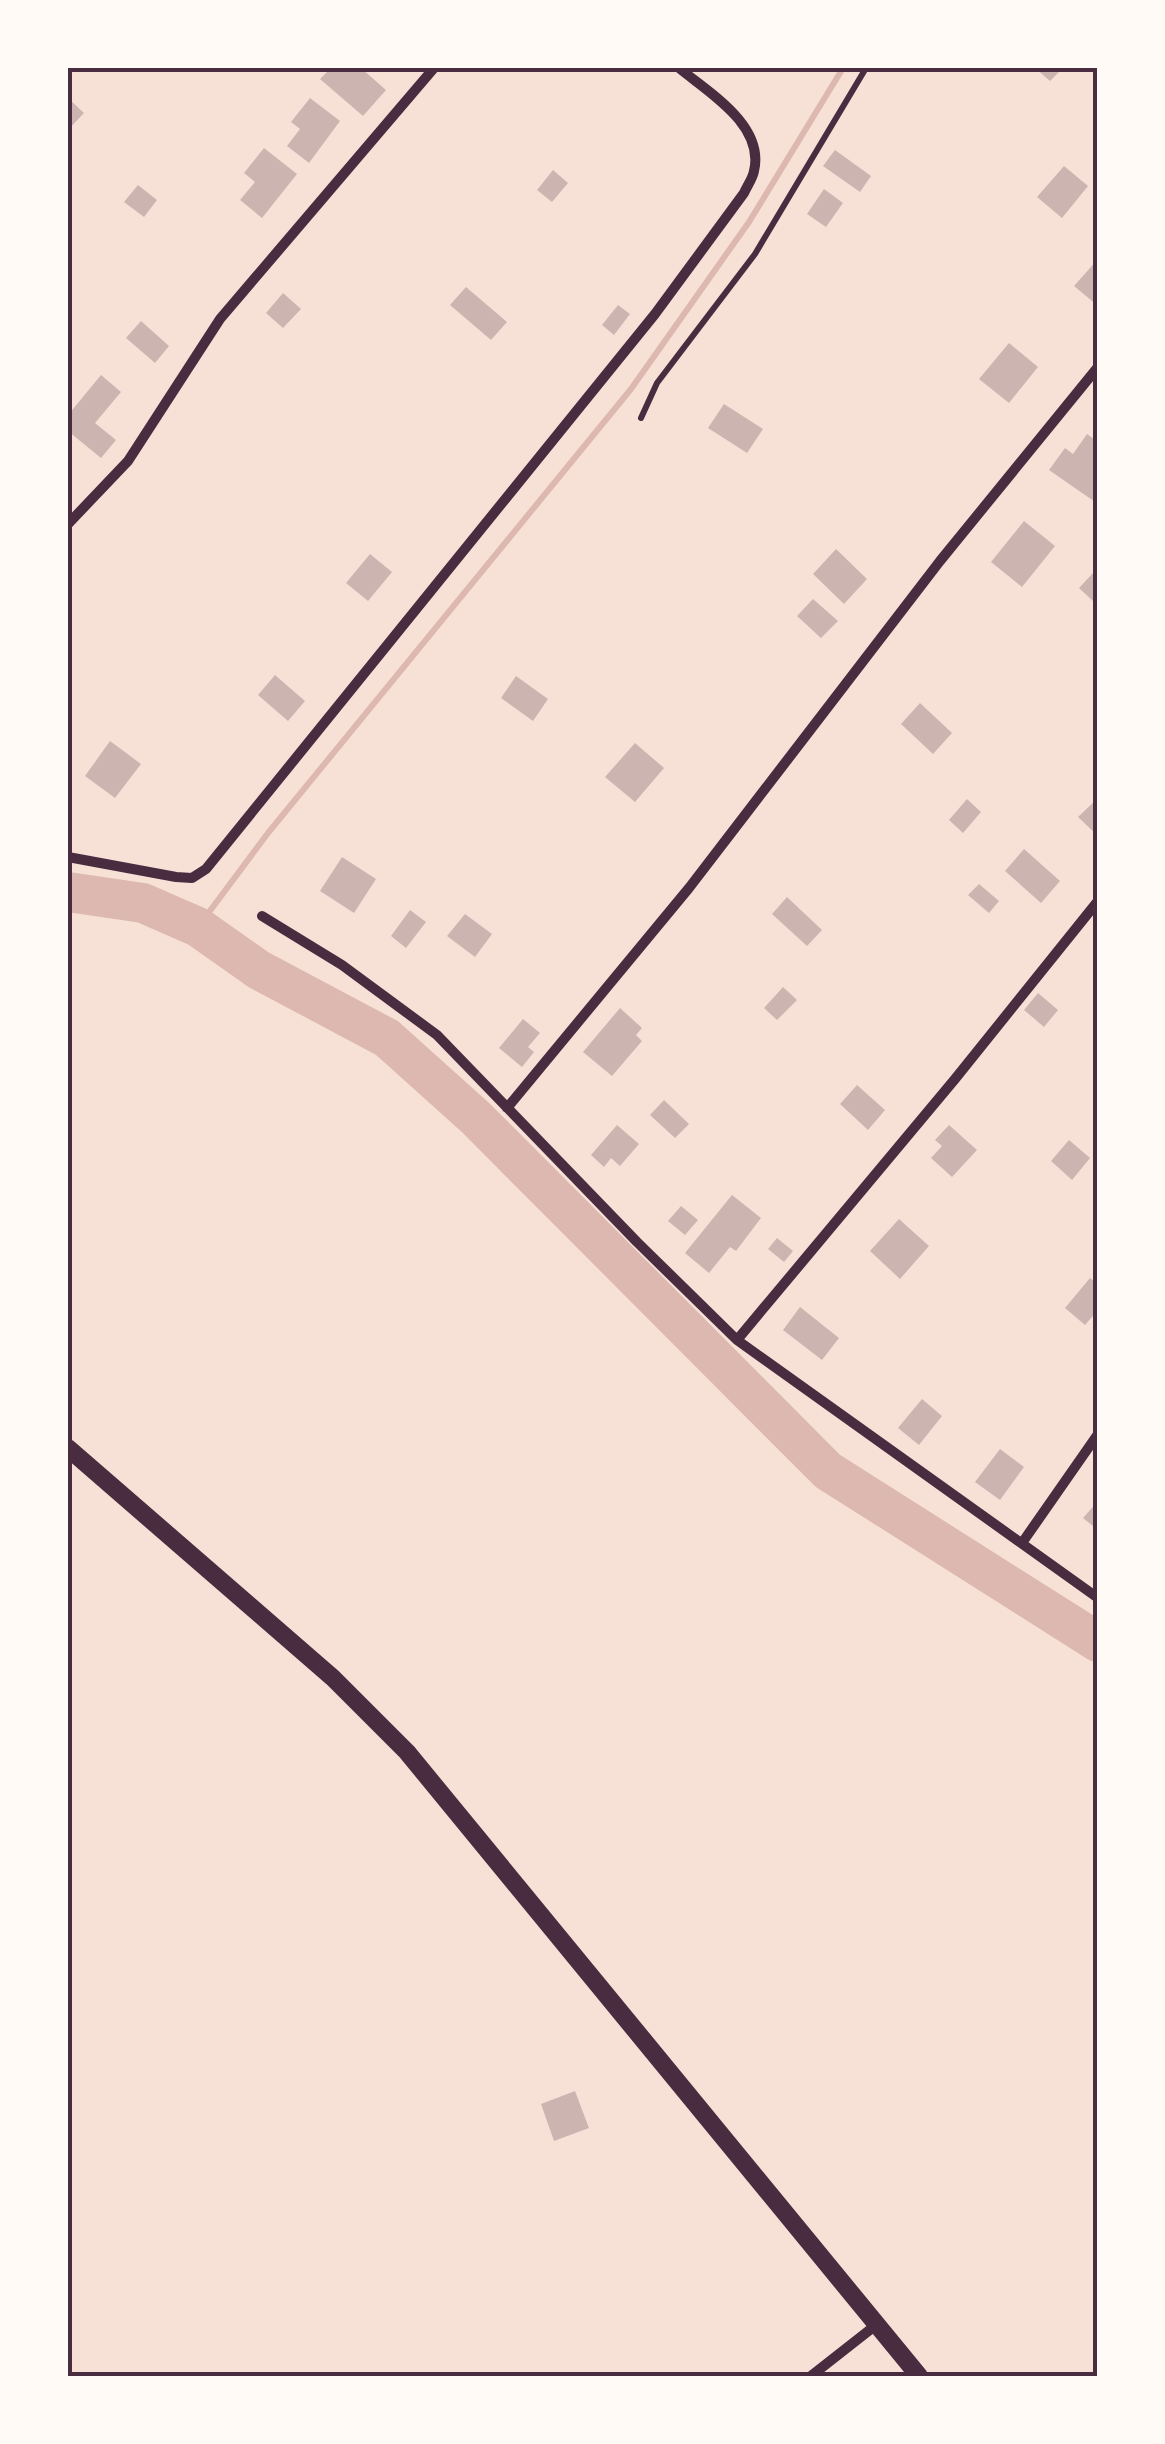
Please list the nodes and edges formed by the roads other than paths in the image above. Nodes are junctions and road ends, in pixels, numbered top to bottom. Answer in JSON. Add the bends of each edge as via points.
{"nodes":[{"id":1,"x":434,"y":68,"type":"edge"},
{"id":2,"x":679,"y":68,"type":"edge"},
{"id":3,"x":866,"y":68,"type":"edge"},
{"id":4,"x":1098,"y":367,"type":"edge"},
{"id":5,"x":641,"y":418,"type":"dead end"},
{"id":6,"x":68,"y":524,"type":"edge"},
{"id":7,"x":68,"y":857,"type":"edge"},
{"id":8,"x":1098,"y":901,"type":"edge"},
{"id":9,"x":262,"y":916,"type":"dead end"},
{"id":10,"x":507,"y":1108,"type":"junction"},
{"id":11,"x":737,"y":1340,"type":"junction"},
{"id":12,"x":1098,"y":1434,"type":"edge"},
{"id":13,"x":68,"y":1448,"type":"edge"},
{"id":14,"x":1022,"y":1543,"type":"junction"},
{"id":15,"x":1098,"y":1598,"type":"edge"},
{"id":16,"x":876,"y":2325,"type":"junction"},
{"id":17,"x":811,"y":2376,"type":"edge"},
{"id":18,"x":919,"y":2376,"type":"edge"}],
"edges":[{"from":1,"to":6,"type":"street","via":[[220,319],[128,461]]},
{"from":2,"to":7,"type":"street","via":[[739,119],[753,144],[755,170],[655,314],[206,869],[192,878],[176,877]]},
{"from":3,"to":5,"type":"lane","via":[[755,254],[656,383]]},
{"from":4,"to":10,"type":"street","via":[[689,888]]},
{"from":8,"to":11,"type":"street"},
{"from":9,"to":10,"type":"street","via":[[437,1035]]},
{"from":10,"to":11,"type":"street"},
{"from":11,"to":14,"type":"street"},
{"from":12,"to":14,"type":"street"},
{"from":13,"to":16,"type":"main road","via":[[333,1678],[407,1752]]},
{"from":14,"to":15,"type":"street"},
{"from":16,"to":17,"type":"street"},
{"from":16,"to":18,"type":"main road"}]}
